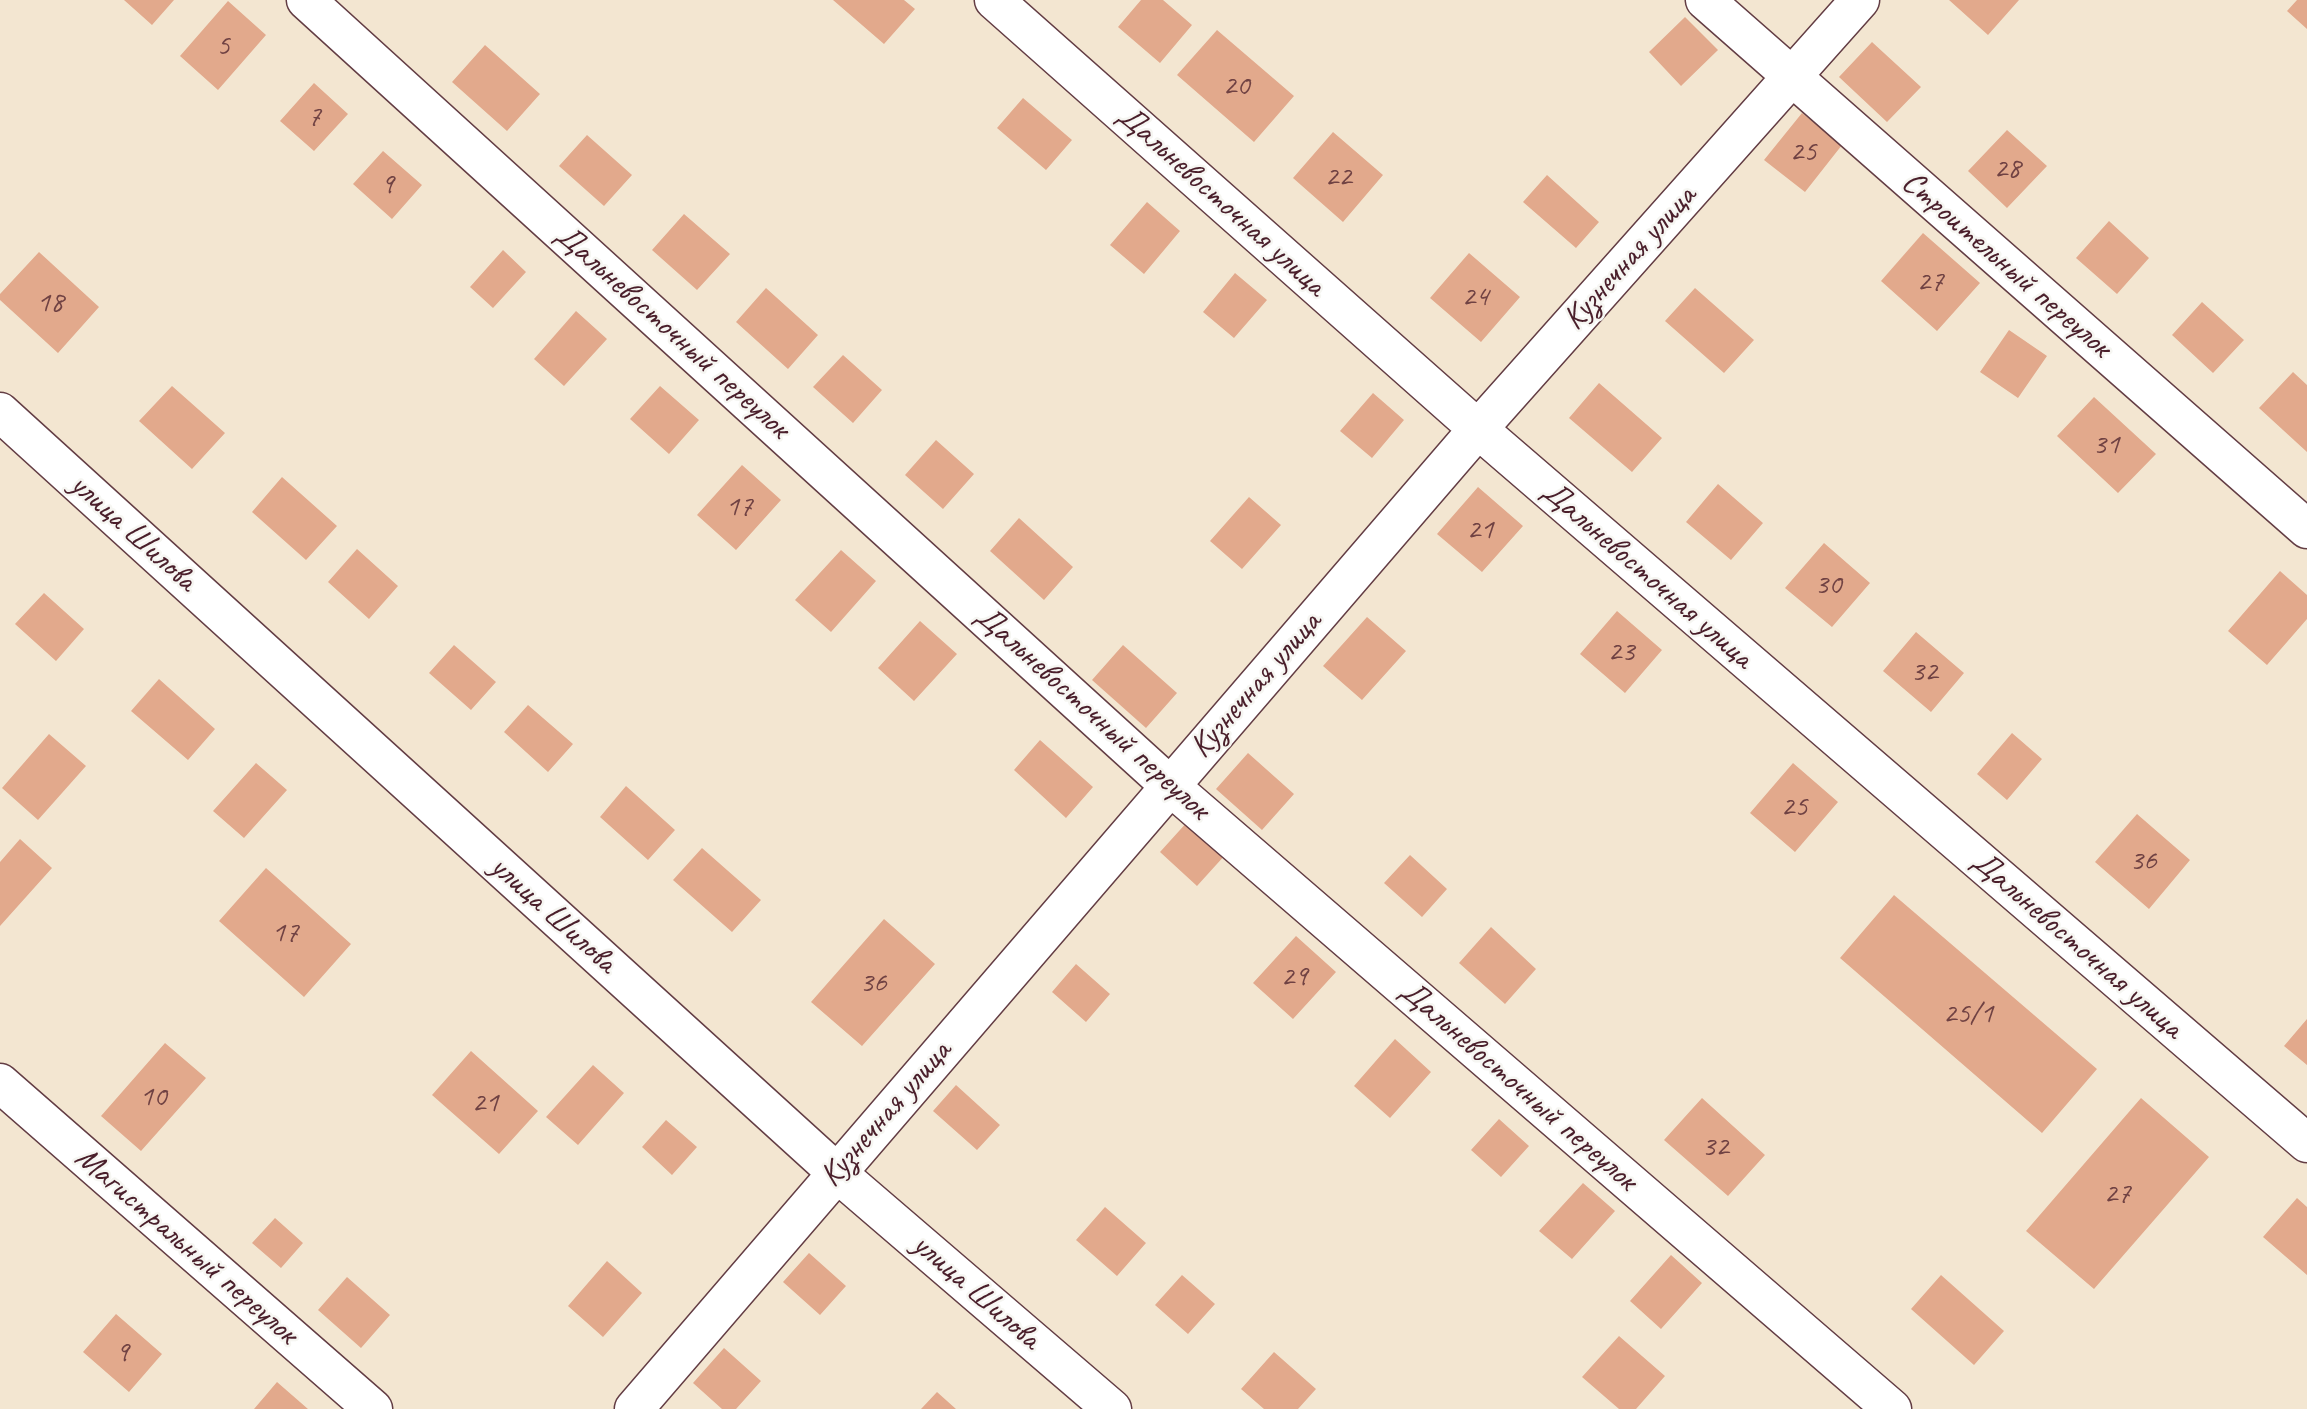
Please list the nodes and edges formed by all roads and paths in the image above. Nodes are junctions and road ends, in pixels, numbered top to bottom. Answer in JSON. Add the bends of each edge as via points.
{"nodes":[{"id":1,"x":306,"y":0,"type":"edge"},
{"id":2,"x":994,"y":0,"type":"edge"},
{"id":3,"x":1705,"y":0,"type":"edge"},
{"id":4,"x":1860,"y":0,"type":"edge"},
{"id":5,"x":1791,"y":77,"type":"junction"},
{"id":6,"x":0,"y":412,"type":"edge"},
{"id":7,"x":1478,"y":429,"type":"junction"},
{"id":8,"x":2307,"y":529,"type":"edge"},
{"id":9,"x":1169,"y":785,"type":"junction"},
{"id":10,"x":0,"y":1083,"type":"edge"},
{"id":11,"x":2307,"y":1143,"type":"edge"},
{"id":12,"x":836,"y":1172,"type":"junction"},
{"id":13,"x":373,"y":1409,"type":"edge"},
{"id":14,"x":634,"y":1409,"type":"edge"},
{"id":15,"x":1112,"y":1409,"type":"edge"},
{"id":16,"x":1892,"y":1409,"type":"edge"}],
"edges":[{"from":1,"to":9,"type":"street","name":"Дальневосточный переулок"},
{"from":2,"to":7,"type":"street","name":"Дальневосточная улица"},
{"from":3,"to":5,"type":"street","name":"Строительный переулок"},
{"from":4,"to":5,"type":"street","name":"Кузнечная улица"},
{"from":5,"to":7,"type":"street","name":"Кузнечная улица"},
{"from":5,"to":8,"type":"street","name":"Строительный переулок"},
{"from":6,"to":12,"type":"street","name":"улица Шилова"},
{"from":7,"to":9,"type":"street","name":"Кузнечная улица"},
{"from":7,"to":11,"type":"street","name":"Дальневосточная улица"},
{"from":9,"to":12,"type":"street","name":"Кузнечная улица"},
{"from":9,"to":16,"type":"street","name":"Дальневосточный переулок"},
{"from":10,"to":13,"type":"street","name":"Магистральный переулок"},
{"from":12,"to":14,"type":"street","name":"Кузнечная улица"},
{"from":12,"to":15,"type":"street","name":"улица Шилова"}]}
